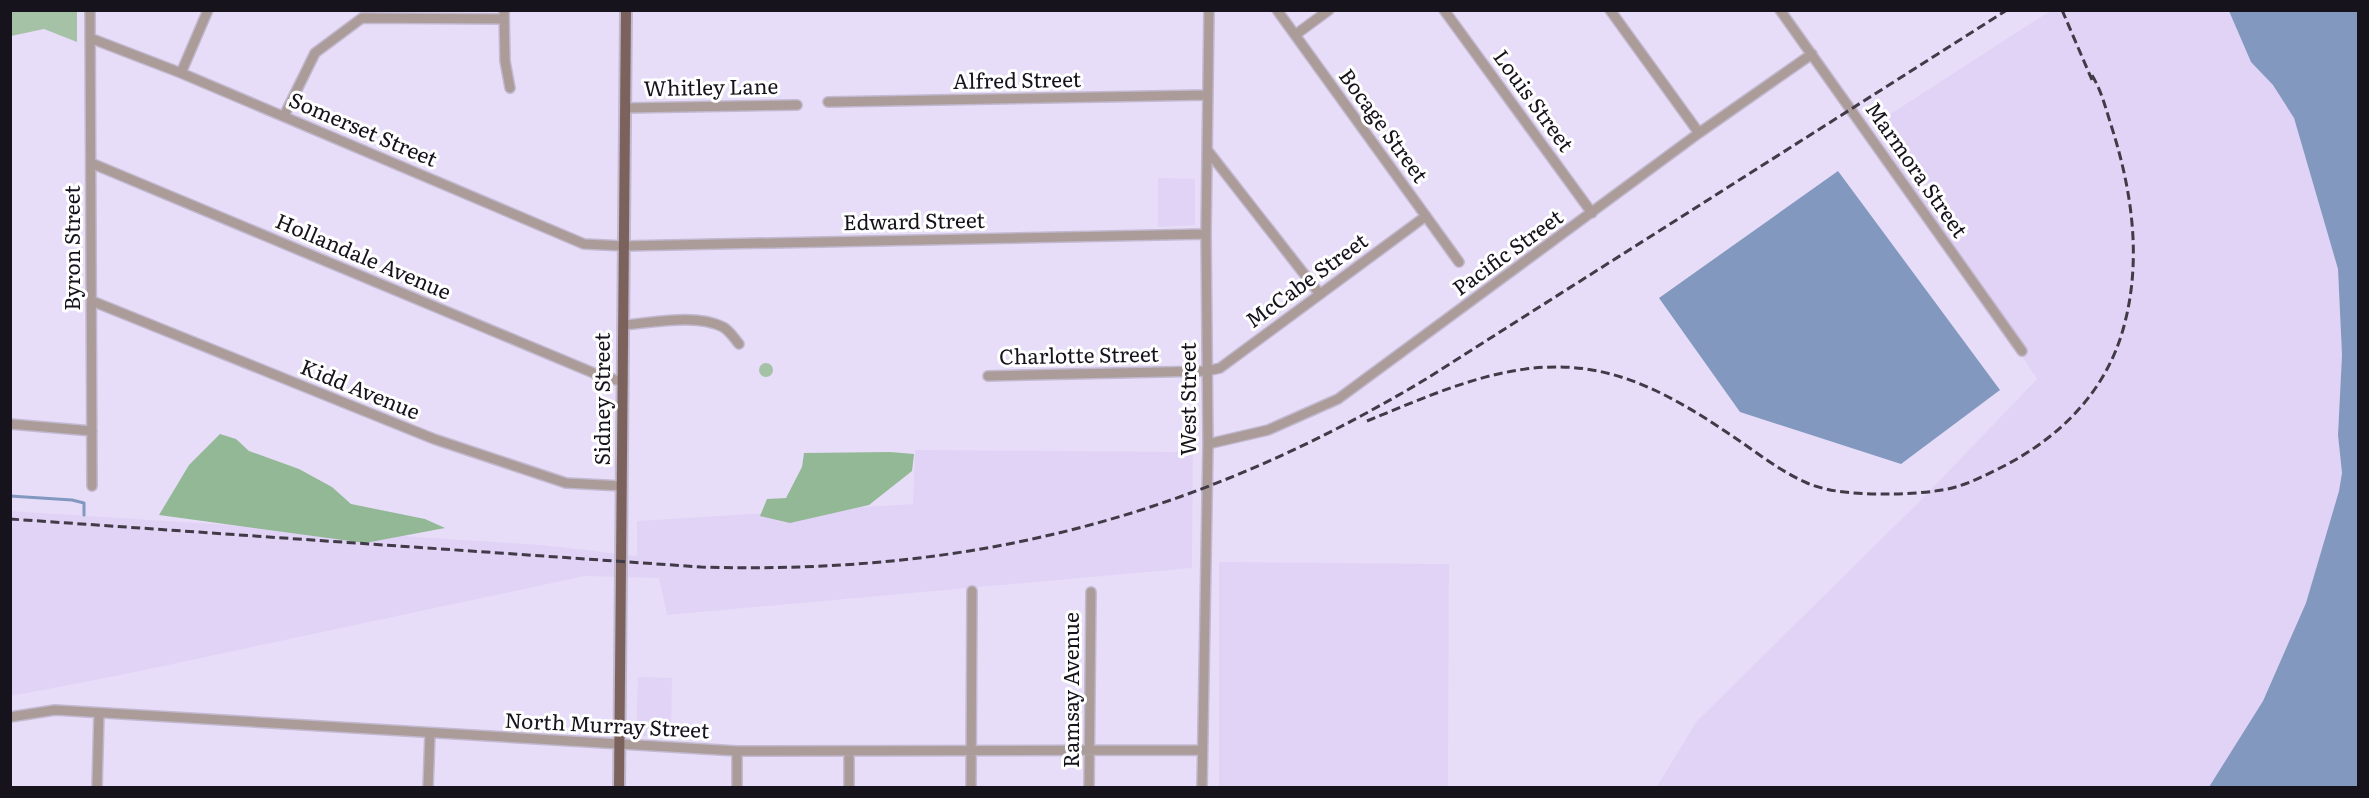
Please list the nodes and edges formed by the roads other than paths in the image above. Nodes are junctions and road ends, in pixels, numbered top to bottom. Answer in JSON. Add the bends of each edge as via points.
{"nodes":[{"id":1,"x":90,"y":10,"type":"edge"},
{"id":2,"x":208,"y":10,"type":"edge"},
{"id":3,"x":626,"y":10,"type":"edge"},
{"id":4,"x":1209,"y":10,"type":"edge"},
{"id":5,"x":1276,"y":10,"type":"edge"},
{"id":6,"x":1329,"y":10,"type":"edge"},
{"id":7,"x":1444,"y":10,"type":"edge"},
{"id":8,"x":1610,"y":10,"type":"edge"},
{"id":9,"x":1780,"y":10,"type":"edge"},
{"id":10,"x":415,"y":14,"type":"edge"},
{"id":11,"x":504,"y":15,"type":"edge"},
{"id":12,"x":1294,"y":35,"type":"junction"},
{"id":13,"x":90,"y":38,"type":"junction"},
{"id":14,"x":1812,"y":54,"type":"junction"},
{"id":15,"x":181,"y":73,"type":"junction"},
{"id":16,"x":510,"y":88,"type":"dead end"},
{"id":17,"x":1207,"y":95,"type":"junction"},
{"id":18,"x":828,"y":102,"type":"dead end"},
{"id":19,"x":797,"y":105,"type":"dead end"},
{"id":20,"x":626,"y":108,"type":"junction"},
{"id":21,"x":284,"y":116,"type":"junction"},
{"id":22,"x":1699,"y":134,"type":"junction"},
{"id":23,"x":1208,"y":151,"type":"junction"},
{"id":24,"x":91,"y":163,"type":"junction"},
{"id":25,"x":1592,"y":213,"type":"junction"},
{"id":26,"x":1426,"y":216,"type":"junction"},
{"id":27,"x":1206,"y":234,"type":"junction"},
{"id":28,"x":624,"y":246,"type":"junction"},
{"id":29,"x":1459,"y":262,"type":"dead end"},
{"id":30,"x":1319,"y":293,"type":"junction"},
{"id":31,"x":92,"y":302,"type":"junction"},
{"id":32,"x":623,"y":325,"type":"junction"},
{"id":33,"x":739,"y":344,"type":"dead end"},
{"id":34,"x":2022,"y":351,"type":"dead end"},
{"id":35,"x":1207,"y":371,"type":"junction"},
{"id":36,"x":988,"y":376,"type":"dead end"},
{"id":37,"x":623,"y":382,"type":"junction"},
{"id":38,"x":10,"y":424,"type":"edge"},
{"id":39,"x":92,"y":431,"type":"junction"},
{"id":40,"x":1208,"y":444,"type":"junction"},
{"id":41,"x":92,"y":486,"type":"dead end"},
{"id":42,"x":622,"y":486,"type":"junction"},
{"id":43,"x":972,"y":591,"type":"dead end"},
{"id":44,"x":1091,"y":592,"type":"dead end"},
{"id":45,"x":99,"y":713,"type":"junction"},
{"id":46,"x":10,"y":717,"type":"edge"},
{"id":47,"x":430,"y":734,"type":"junction"},
{"id":48,"x":618,"y":746,"type":"junction"},
{"id":49,"x":1202,"y":750,"type":"junction"},
{"id":50,"x":737,"y":751,"type":"junction"},
{"id":51,"x":971,"y":752,"type":"junction"},
{"id":52,"x":1090,"y":752,"type":"junction"},
{"id":53,"x":849,"y":753,"type":"junction"},
{"id":54,"x":98,"y":788,"type":"edge"},
{"id":55,"x":428,"y":788,"type":"edge"},
{"id":56,"x":619,"y":788,"type":"edge"},
{"id":57,"x":737,"y":788,"type":"edge"},
{"id":58,"x":849,"y":788,"type":"edge"},
{"id":59,"x":971,"y":788,"type":"edge"},
{"id":60,"x":1089,"y":788,"type":"edge"},
{"id":61,"x":1202,"y":788,"type":"edge"}],
"edges":[{"from":1,"to":13,"type":"street","name":"Byron Street"},
{"from":2,"to":15,"type":"street"},
{"from":3,"to":20,"type":"main road","name":"Sidney Street"},
{"from":4,"to":17,"type":"street","name":"West Street"},
{"from":5,"to":12,"type":"street","name":"Bocage Street"},
{"from":6,"to":12,"type":"street"},
{"from":7,"to":25,"type":"street","name":"Louis Street"},
{"from":8,"to":22,"type":"street"},
{"from":9,"to":14,"type":"street","name":"Marmora Street"},
{"from":10,"to":11,"type":"street"},
{"from":10,"to":21,"type":"street","via":[[362,18],[315,53]]},
{"from":11,"to":16,"type":"street"},
{"from":12,"to":26,"type":"street","name":"Bocage Street"},
{"from":13,"to":15,"type":"street","name":"Somerset Street"},
{"from":13,"to":24,"type":"street","name":"Byron Street"},
{"from":14,"to":22,"type":"street","name":"Pacific Street"},
{"from":14,"to":34,"type":"street","name":"Marmora Street"},
{"from":15,"to":21,"type":"street","name":"Somerset Street"},
{"from":17,"to":18,"type":"street","name":"Alfred Street"},
{"from":17,"to":23,"type":"street","name":"West Street"},
{"from":19,"to":20,"type":"street","name":"Whitley Lane"},
{"from":20,"to":28,"type":"main road","name":"Sidney Street"},
{"from":21,"to":28,"type":"street","name":"Somerset Street","via":[[584,244]]},
{"from":22,"to":25,"type":"street","name":"Pacific Street"},
{"from":23,"to":27,"type":"street","name":"West Street"},
{"from":23,"to":30,"type":"street"},
{"from":24,"to":31,"type":"street","name":"Byron Street"},
{"from":24,"to":37,"type":"street","name":"Hollandale Avenue"},
{"from":25,"to":40,"type":"street","name":"Pacific Street","via":[[1338,399],[1268,430]]},
{"from":26,"to":29,"type":"street","name":"Bocage Street"},
{"from":26,"to":30,"type":"street","name":"McCabe Street"},
{"from":27,"to":28,"type":"street","name":"Edward Street"},
{"from":27,"to":35,"type":"street","name":"West Street"},
{"from":28,"to":32,"type":"main road","name":"Sidney Street"},
{"from":30,"to":35,"type":"street","name":"McCabe Street","via":[[1220,368]]},
{"from":31,"to":39,"type":"street","name":"Byron Street"},
{"from":31,"to":42,"type":"street","name":"Kidd Avenue","via":[[434,439],[566,483]]},
{"from":32,"to":33,"type":"street","via":[[697,321],[716,324]]},
{"from":32,"to":37,"type":"main road","name":"Sidney Street"},
{"from":35,"to":36,"type":"street","name":"Charlotte Street"},
{"from":35,"to":40,"type":"street","name":"West Street"},
{"from":37,"to":42,"type":"main road","name":"Sidney Street"},
{"from":38,"to":39,"type":"street"},
{"from":39,"to":41,"type":"street","name":"Byron Street"},
{"from":40,"to":49,"type":"street","name":"West Street"},
{"from":42,"to":48,"type":"main road","name":"Sidney Street"},
{"from":43,"to":51,"type":"street"},
{"from":44,"to":52,"type":"street","name":"Ramsay Avenue"},
{"from":45,"to":46,"type":"street","name":"North Murray Street","via":[[55,710]]},
{"from":45,"to":47,"type":"street","name":"North Murray Street"},
{"from":45,"to":54,"type":"street"},
{"from":47,"to":48,"type":"street","name":"North Murray Street"},
{"from":47,"to":55,"type":"street"},
{"from":48,"to":50,"type":"street","name":"North Murray Street"},
{"from":48,"to":56,"type":"main road","name":"Sidney Street"},
{"from":49,"to":52,"type":"street","name":"North Murray Street"},
{"from":49,"to":61,"type":"street","name":"West Street"},
{"from":50,"to":53,"type":"street","name":"North Murray Street"},
{"from":50,"to":57,"type":"street"},
{"from":51,"to":52,"type":"street","name":"North Murray Street"},
{"from":51,"to":53,"type":"street","name":"North Murray Street"},
{"from":51,"to":59,"type":"street"},
{"from":52,"to":60,"type":"street","name":"Ramsay Avenue"},
{"from":53,"to":58,"type":"street"}]}
